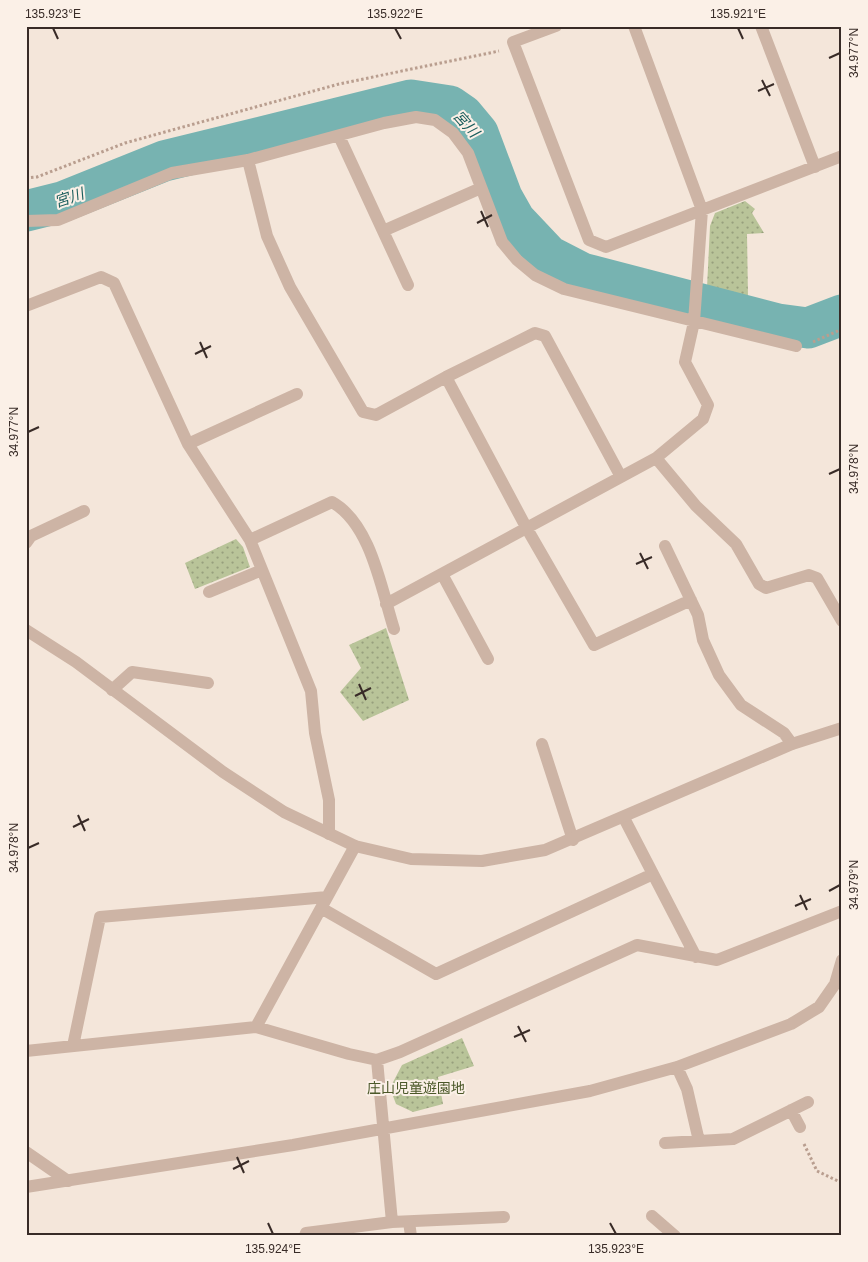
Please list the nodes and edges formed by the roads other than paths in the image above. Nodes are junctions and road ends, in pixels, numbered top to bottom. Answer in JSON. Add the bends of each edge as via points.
{"nodes":[{"id":1,"x":556,"y":26,"type":"edge"},
{"id":2,"x":634,"y":26,"type":"edge"},
{"id":3,"x":761,"y":26,"type":"edge"},
{"id":4,"x":338,"y":136,"type":"junction"},
{"id":5,"x":842,"y":156,"type":"edge"},
{"id":6,"x":248,"y":160,"type":"junction"},
{"id":7,"x":815,"y":167,"type":"junction"},
{"id":8,"x":481,"y":188,"type":"junction"},
{"id":9,"x":702,"y":210,"type":"junction"},
{"id":10,"x":26,"y":221,"type":"edge"},
{"id":11,"x":383,"y":231,"type":"junction"},
{"id":12,"x":408,"y":285,"type":"dead end"},
{"id":13,"x":26,"y":306,"type":"edge"},
{"id":14,"x":694,"y":322,"type":"junction"},
{"id":15,"x":796,"y":346,"type":"road end"},
{"id":16,"x":446,"y":378,"type":"junction"},
{"id":17,"x":297,"y":394,"type":"dead end"},
{"id":18,"x":188,"y":444,"type":"junction"},
{"id":19,"x":656,"y":458,"type":"junction"},
{"id":20,"x":621,"y":476,"type":"junction"},
{"id":21,"x":84,"y":511,"type":"dead end"},
{"id":22,"x":526,"y":527,"type":"junction"},
{"id":23,"x":250,"y":540,"type":"junction"},
{"id":24,"x":26,"y":543,"type":"edge"},
{"id":25,"x":665,"y":546,"type":"dead end"},
{"id":26,"x":262,"y":570,"type":"junction"},
{"id":27,"x":442,"y":574,"type":"junction"},
{"id":28,"x":209,"y":592,"type":"dead end"},
{"id":29,"x":691,"y":600,"type":"junction"},
{"id":30,"x":386,"y":604,"type":"junction"},
{"id":31,"x":842,"y":622,"type":"edge"},
{"id":32,"x":394,"y":629,"type":"dead end"},
{"id":33,"x":26,"y":630,"type":"edge"},
{"id":34,"x":488,"y":659,"type":"dead end"},
{"id":35,"x":208,"y":683,"type":"dead end"},
{"id":36,"x":112,"y":690,"type":"junction"},
{"id":37,"x":842,"y":728,"type":"edge"},
{"id":38,"x":542,"y":744,"type":"dead end"},
{"id":39,"x":792,"y":744,"type":"junction"},
{"id":40,"x":624,"y":818,"type":"junction"},
{"id":41,"x":329,"y":834,"type":"junction"},
{"id":42,"x":573,"y":840,"type":"junction"},
{"id":43,"x":355,"y":846,"type":"junction"},
{"id":44,"x":653,"y":874,"type":"junction"},
{"id":45,"x":324,"y":903,"type":"junction"},
{"id":46,"x":842,"y":911,"type":"edge"},
{"id":47,"x":696,"y":957,"type":"junction"},
{"id":48,"x":842,"y":960,"type":"edge"},
{"id":49,"x":838,"y":989,"type":"edge"},
{"id":50,"x":256,"y":1026,"type":"junction"},
{"id":51,"x":73,"y":1046,"type":"junction"},
{"id":52,"x":26,"y":1051,"type":"edge"},
{"id":53,"x":378,"y":1060,"type":"junction"},
{"id":54,"x":677,"y":1067,"type":"junction"},
{"id":55,"x":808,"y":1102,"type":"dead end"},
{"id":56,"x":791,"y":1110,"type":"junction"},
{"id":57,"x":382,"y":1128,"type":"junction"},
{"id":58,"x":800,"y":1128,"type":"road end"},
{"id":59,"x":699,"y":1141,"type":"junction"},
{"id":60,"x":664,"y":1142,"type":"dead end"},
{"id":61,"x":26,"y":1152,"type":"edge"},
{"id":62,"x":68,"y":1181,"type":"junction"},
{"id":63,"x":26,"y":1188,"type":"edge"},
{"id":64,"x":652,"y":1216,"type":"dead end"},
{"id":65,"x":504,"y":1217,"type":"dead end"},
{"id":66,"x":392,"y":1222,"type":"junction"},
{"id":67,"x":409,"y":1222,"type":"junction"},
{"id":68,"x":305,"y":1236,"type":"edge"},
{"id":69,"x":411,"y":1236,"type":"edge"},
{"id":70,"x":675,"y":1236,"type":"edge"}],
"edges":[{"from":1,"to":9,"type":"street","via":[[513,42],[589,240],[606,247]]},
{"from":2,"to":9,"type":"street"},
{"from":3,"to":7,"type":"street"},
{"from":4,"to":6,"type":"street"},
{"from":4,"to":8,"type":"street","via":[[408,118],[435,120],[453,133],[468,153]]},
{"from":4,"to":11,"type":"street"},
{"from":5,"to":7,"type":"street"},
{"from":6,"to":10,"type":"street","via":[[172,174],[58,220]]},
{"from":6,"to":16,"type":"street","via":[[267,236],[290,287],[362,412],[376,415]]},
{"from":7,"to":9,"type":"street"},
{"from":8,"to":11,"type":"street"},
{"from":8,"to":14,"type":"street","via":[[502,242],[535,275],[564,289]]},
{"from":9,"to":14,"type":"street"},
{"from":11,"to":12,"type":"street"},
{"from":13,"to":18,"type":"street","via":[[101,277],[114,283]]},
{"from":14,"to":15,"type":"street"},
{"from":14,"to":19,"type":"street","via":[[685,362],[708,405],[707,413]]},
{"from":16,"to":20,"type":"street","via":[[535,333],[545,336]]},
{"from":16,"to":22,"type":"street"},
{"from":17,"to":18,"type":"street"},
{"from":18,"to":23,"type":"street"},
{"from":19,"to":20,"type":"street"},
{"from":19,"to":31,"type":"street","via":[[691,500],[736,544],[759,584],[766,588],[809,576],[818,578]]},
{"from":20,"to":22,"type":"street"},
{"from":21,"to":24,"type":"street","via":[[30,536]]},
{"from":22,"to":27,"type":"street"},
{"from":22,"to":29,"type":"street","via":[[594,645]]},
{"from":23,"to":26,"type":"street"},
{"from":23,"to":30,"type":"street","via":[[332,502],[343,508],[368,544]]},
{"from":25,"to":29,"type":"street"},
{"from":26,"to":28,"type":"street"},
{"from":26,"to":41,"type":"street","via":[[311,691],[315,733],[330,800]]},
{"from":27,"to":30,"type":"street"},
{"from":27,"to":34,"type":"street"},
{"from":29,"to":39,"type":"street","via":[[703,640],[719,675],[741,704],[784,734]]},
{"from":30,"to":32,"type":"street"},
{"from":33,"to":36,"type":"street"},
{"from":35,"to":36,"type":"street","via":[[132,672]]},
{"from":36,"to":41,"type":"street","via":[[223,772],[284,812]]},
{"from":37,"to":39,"type":"street"},
{"from":38,"to":42,"type":"street"},
{"from":39,"to":40,"type":"street"},
{"from":40,"to":42,"type":"street"},
{"from":40,"to":44,"type":"street"},
{"from":41,"to":43,"type":"street"},
{"from":42,"to":43,"type":"street","via":[[545,850],[482,861],[410,859]]},
{"from":43,"to":45,"type":"street"},
{"from":44,"to":45,"type":"street","via":[[436,974]]},
{"from":44,"to":47,"type":"street"},
{"from":45,"to":50,"type":"street"},
{"from":45,"to":51,"type":"street","via":[[100,916]]},
{"from":46,"to":47,"type":"street","via":[[718,960]]},
{"from":47,"to":53,"type":"street","via":[[637,945]]},
{"from":48,"to":49,"type":"street"},
{"from":49,"to":54,"type":"street","via":[[819,1007],[791,1024]]},
{"from":50,"to":51,"type":"street"},
{"from":50,"to":53,"type":"street"},
{"from":51,"to":52,"type":"street"},
{"from":53,"to":57,"type":"street"},
{"from":54,"to":57,"type":"street","via":[[590,1091]]},
{"from":54,"to":59,"type":"street","via":[[687,1089]]},
{"from":55,"to":56,"type":"street"},
{"from":56,"to":58,"type":"street"},
{"from":56,"to":59,"type":"street","via":[[734,1139]]},
{"from":57,"to":62,"type":"street"},
{"from":57,"to":66,"type":"street"},
{"from":59,"to":60,"type":"street"},
{"from":61,"to":62,"type":"street"},
{"from":62,"to":63,"type":"street"},
{"from":64,"to":70,"type":"street"},
{"from":65,"to":67,"type":"street"},
{"from":66,"to":67,"type":"street"},
{"from":66,"to":68,"type":"street","via":[[306,1233]]},
{"from":67,"to":69,"type":"street"}]}
